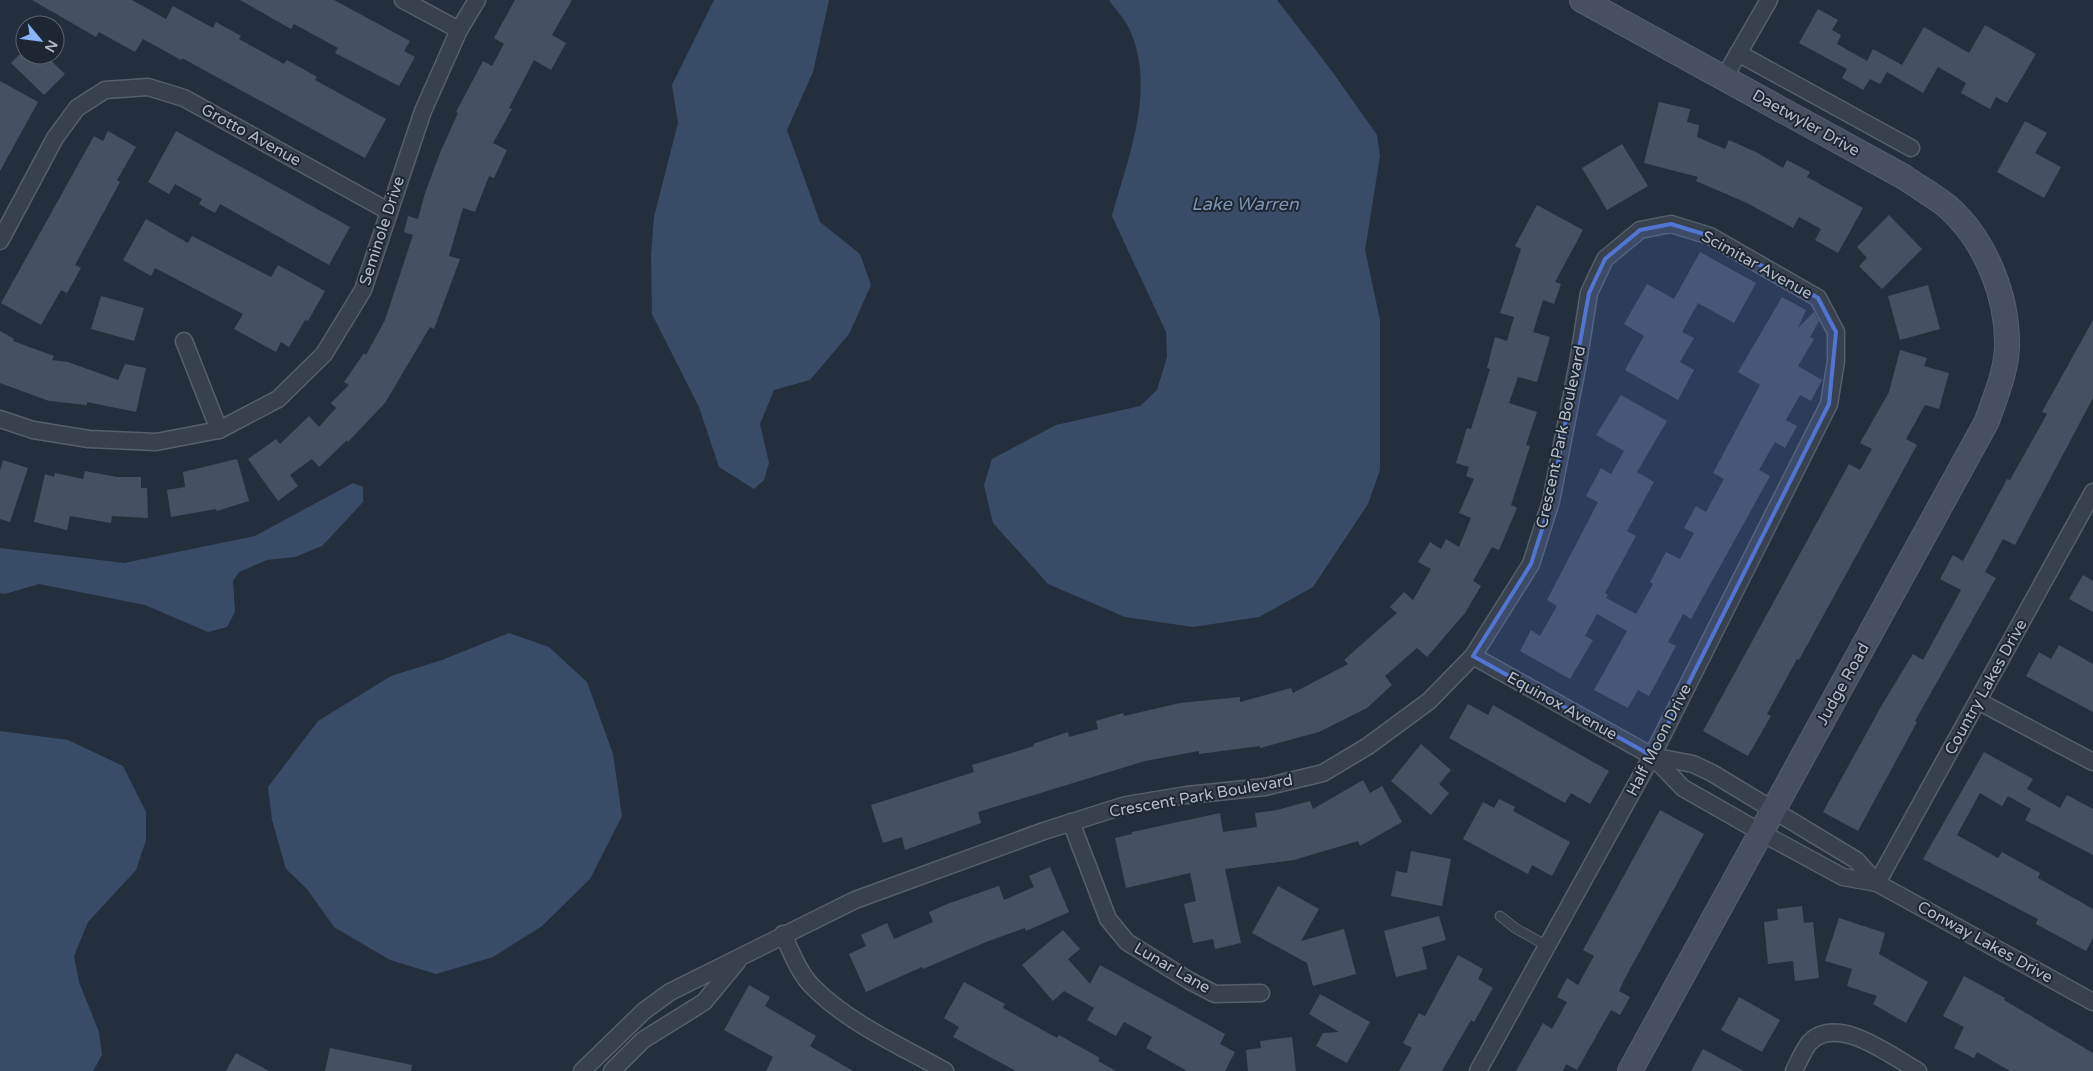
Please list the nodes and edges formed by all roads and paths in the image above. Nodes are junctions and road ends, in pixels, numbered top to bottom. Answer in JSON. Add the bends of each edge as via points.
{"nodes":[{"id":1,"x":403,"y":0,"type":"edge"},
{"id":2,"x":477,"y":0,"type":"edge"},
{"id":3,"x":1582,"y":0,"type":"edge"},
{"id":4,"x":1769,"y":0,"type":"edge"},
{"id":5,"x":459,"y":30,"type":"junction"},
{"id":6,"x":1738,"y":53,"type":"junction"},
{"id":7,"x":1724,"y":78,"type":"junction"},
{"id":8,"x":1911,"y":148,"type":"dead end"},
{"id":9,"x":388,"y":211,"type":"junction"},
{"id":10,"x":0,"y":241,"type":"edge"},
{"id":11,"x":1996,"y":283,"type":"joint"},
{"id":12,"x":1589,"y":293,"type":"joint"},
{"id":13,"x":184,"y":341,"type":"dead end"},
{"id":14,"x":1829,"y":404,"type":"joint"},
{"id":15,"x":0,"y":419,"type":"edge"},
{"id":16,"x":219,"y":430,"type":"junction"},
{"id":17,"x":2093,"y":492,"type":"edge"},
{"id":18,"x":2087,"y":518,"type":"edge"},
{"id":19,"x":1473,"y":656,"type":"junction"},
{"id":20,"x":1978,"y":701,"type":"junction"},
{"id":21,"x":1652,"y":756,"type":"junction"},
{"id":22,"x":2093,"y":762,"type":"edge"},
{"id":23,"x":1712,"y":773,"type":"junction"},
{"id":24,"x":1698,"y":797,"type":"junction"},
{"id":25,"x":1774,"y":811,"type":"junction"},
{"id":26,"x":1071,"y":822,"type":"junction"},
{"id":27,"x":1762,"y":833,"type":"junction"},
{"id":28,"x":1877,"y":883,"type":"junction"},
{"id":29,"x":1500,"y":916,"type":"dead end"},
{"id":30,"x":783,"y":934,"type":"junction"},
{"id":31,"x":1547,"y":946,"type":"junction"},
{"id":32,"x":740,"y":958,"type":"junction"},
{"id":33,"x":670,"y":992,"type":"junction"},
{"id":34,"x":1261,"y":993,"type":"dead end"},
{"id":35,"x":2093,"y":1002,"type":"edge"},
{"id":36,"x":686,"y":1015,"type":"junction"},
{"id":37,"x":582,"y":1071,"type":"edge"},
{"id":38,"x":612,"y":1071,"type":"edge"},
{"id":39,"x":945,"y":1071,"type":"edge"},
{"id":40,"x":1478,"y":1071,"type":"edge"},
{"id":41,"x":1630,"y":1071,"type":"edge"},
{"id":42,"x":1794,"y":1071,"type":"edge"},
{"id":43,"x":1918,"y":1071,"type":"edge"}],
"edges":[{"from":1,"to":5,"type":"street"},
{"from":2,"to":5,"type":"street","name":"Seminole Drive"},
{"from":3,"to":7,"type":"street","name":"Daetwyler Drive"},
{"from":4,"to":6,"type":"street"},
{"from":5,"to":9,"type":"street","name":"Seminole Drive","via":[[423,110]]},
{"from":6,"to":7,"type":"street"},
{"from":6,"to":8,"type":"street","name":"Daetwyler Drive"},
{"from":7,"to":11,"type":"street","name":"Daetwyler Drive","via":[[1904,177],[1948,207],[1969,231],[1986,258]]},
{"from":9,"to":10,"type":"street","name":"Grotto Avenue","via":[[184,98],[148,87],[106,90],[77,108],[55,138]]},
{"from":9,"to":16,"type":"street","name":"Seminole Drive","via":[[363,290],[324,354],[278,400]]},
{"from":11,"to":25,"type":"street","name":"Judge Road","via":[[2004,310],[2007,348],[2000,384],[1987,420]]},
{"from":12,"to":14,"type":"street","name":"Scimitar Avenue","via":[[1605,259],[1640,230],[1671,224],[1710,236],[1818,298],[1836,332],[1836,361]]},
{"from":12,"to":19,"type":"street","name":"Crescent Park Boulevard","via":[[1551,501],[1531,564]]},
{"from":13,"to":16,"type":"street"},
{"from":14,"to":21,"type":"street","name":"Half Moon Drive"},
{"from":15,"to":16,"type":"street","name":"Seminole Drive","via":[[33,430],[89,439],[156,442]]},
{"from":17,"to":18,"type":"street","name":"Country Lakes Drive"},
{"from":18,"to":20,"type":"street","name":"Country Lakes Drive"},
{"from":19,"to":21,"type":"street","name":"Equinox Avenue"},
{"from":19,"to":26,"type":"street","name":"Crescent Park Boulevard","via":[[1429,701],[1368,746],[1323,773],[1265,787],[1126,805]]},
{"from":20,"to":22,"type":"street"},
{"from":20,"to":28,"type":"street","name":"Country Lakes Drive"},
{"from":21,"to":23,"type":"street","name":"Equinox Avenue","via":[[1694,764]]},
{"from":21,"to":24,"type":"street","name":"Equinox Avenue","via":[[1683,788]]},
{"from":21,"to":31,"type":"street","name":"Half Moon Drive"},
{"from":23,"to":24,"type":"street"},
{"from":23,"to":25,"type":"street","name":"Equinox Avenue"},
{"from":24,"to":27,"type":"street","name":"Equinox Avenue"},
{"from":25,"to":27,"type":"street","name":"Judge Road"},
{"from":25,"to":28,"type":"street","name":"Conway Lakes Drive","via":[[1856,860]]},
{"from":26,"to":30,"type":"street","name":"Crescent Park Boulevard","via":[[855,900]]},
{"from":26,"to":34,"type":"street","name":"Lunar Lane","via":[[1108,919],[1127,942],[1215,994]]},
{"from":27,"to":28,"type":"street","name":"Conway Lakes Drive","via":[[1844,877]]},
{"from":27,"to":41,"type":"street","name":"Judge Road"},
{"from":28,"to":35,"type":"street","name":"Conway Lakes Drive"},
{"from":29,"to":31,"type":"lane"},
{"from":30,"to":32,"type":"street","name":"Crescent Park Boulevard"},
{"from":30,"to":39,"type":"street","via":[[812,987],[854,1020]]},
{"from":31,"to":40,"type":"street","name":"Half Moon Drive"},
{"from":32,"to":33,"type":"street","name":"Crescent Park Boulevard"},
{"from":32,"to":36,"type":"street","name":"Crescent Park Boulevard","via":[[704,1002]]},
{"from":33,"to":36,"type":"street"},
{"from":33,"to":37,"type":"street","name":"Crescent Park Boulevard","via":[[644,1011]]},
{"from":36,"to":38,"type":"street","name":"Crescent Park Boulevard","via":[[643,1040]]},
{"from":42,"to":43,"type":"street","via":[[1809,1043],[1829,1032],[1854,1035]]}]}
